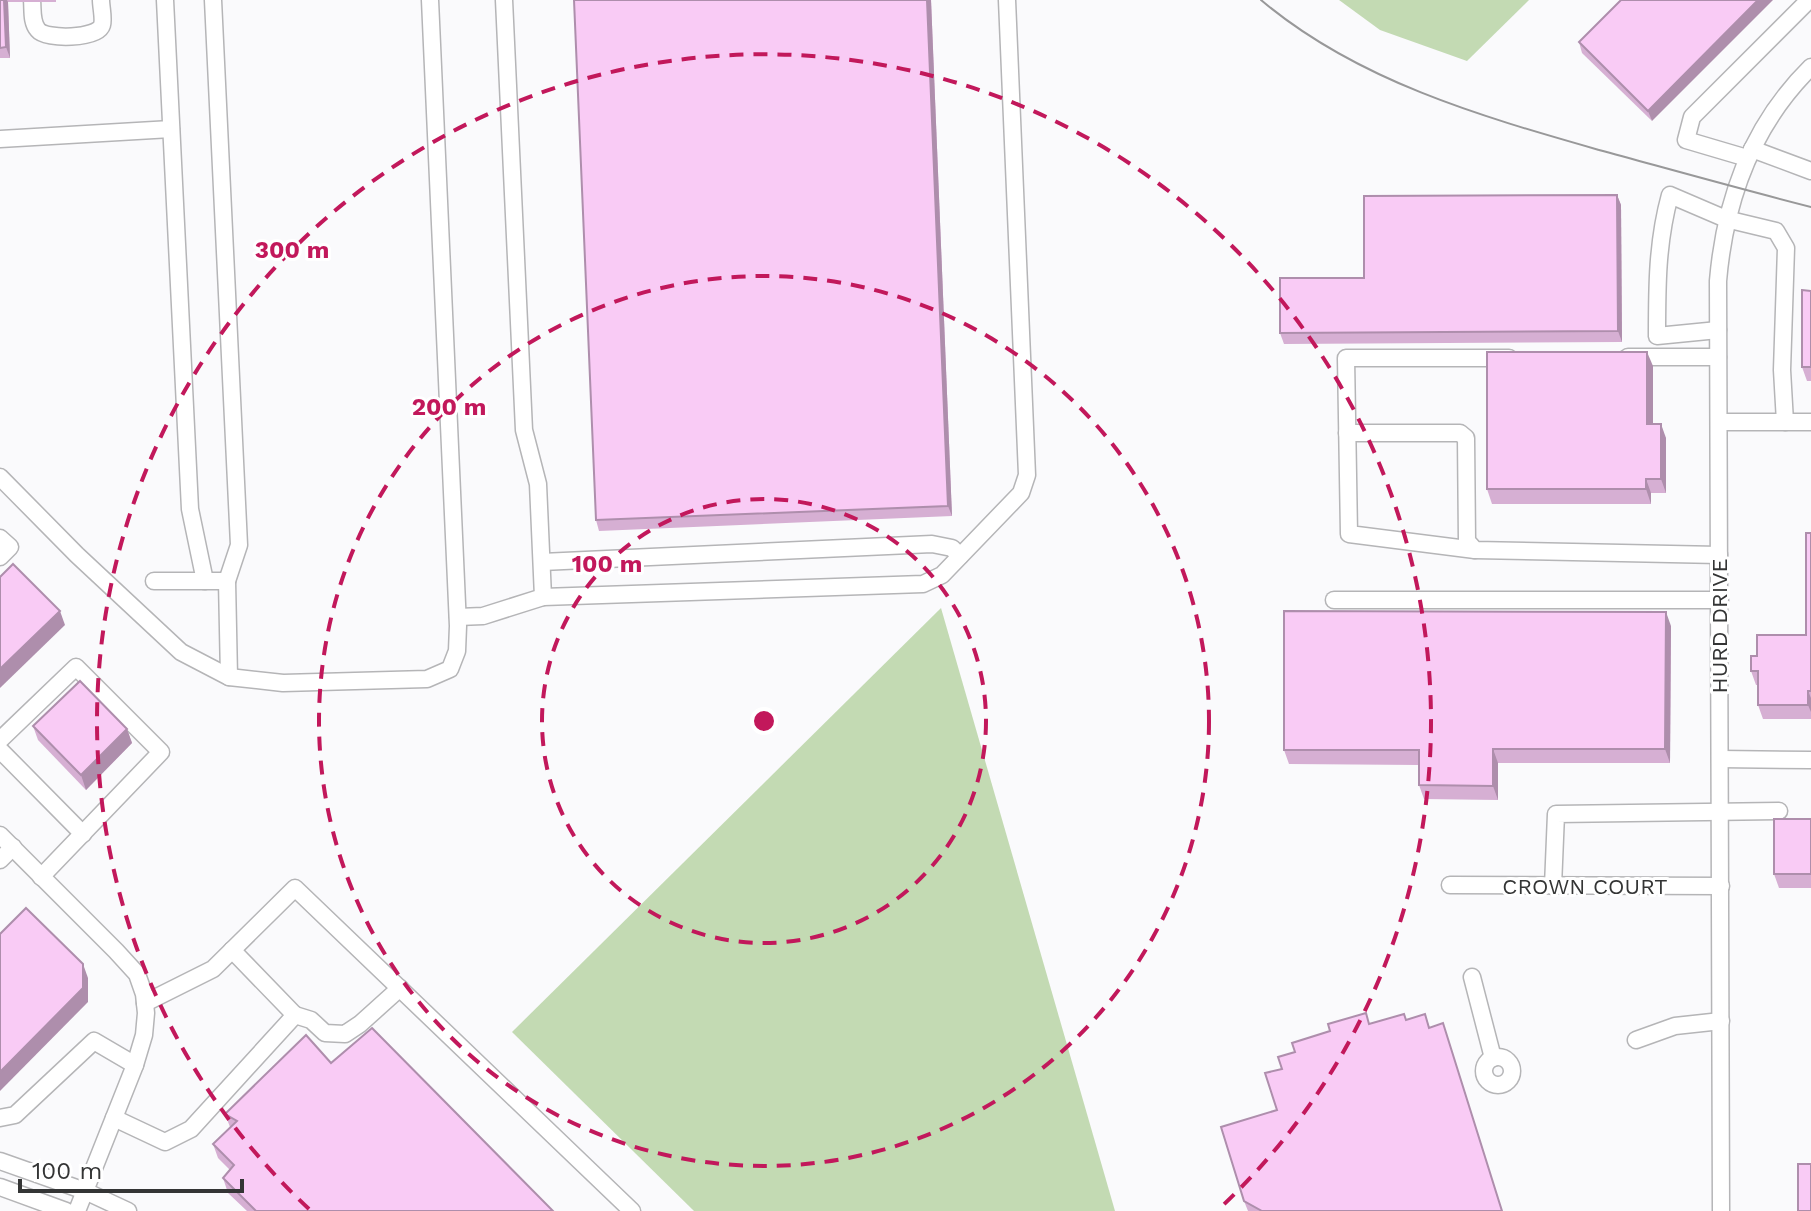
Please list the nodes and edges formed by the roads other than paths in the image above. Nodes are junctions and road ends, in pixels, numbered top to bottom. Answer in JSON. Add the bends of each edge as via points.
{"nodes":[{"id":1,"x":32,"y":0,"type":"edge"},
{"id":2,"x":101,"y":0,"type":"edge"},
{"id":3,"x":165,"y":0,"type":"edge"},
{"id":4,"x":213,"y":0,"type":"edge"},
{"id":5,"x":430,"y":0,"type":"edge"},
{"id":6,"x":504,"y":0,"type":"edge"},
{"id":7,"x":1007,"y":0,"type":"edge"},
{"id":8,"x":1807,"y":9,"type":"edge"},
{"id":9,"x":1811,"y":67,"type":"edge"},
{"id":10,"x":1805,"y":84,"type":"edge"},
{"id":11,"x":171,"y":129,"type":"junction"},
{"id":12,"x":0,"y":139,"type":"edge"},
{"id":13,"x":1749,"y":153,"type":"junction"},
{"id":14,"x":1811,"y":171,"type":"edge"},
{"id":15,"x":1726,"y":219,"type":"junction"},
{"id":16,"x":1718,"y":330,"type":"junction"},
{"id":17,"x":1610,"y":357,"type":"edge"},
{"id":18,"x":1718,"y":357,"type":"junction"},
{"id":19,"x":1532,"y":358,"type":"edge"},
{"id":20,"x":1719,"y":422,"type":"junction"},
{"id":21,"x":1785,"y":422,"type":"junction"},
{"id":22,"x":1811,"y":422,"type":"edge"},
{"id":23,"x":1347,"y":433,"type":"junction"},
{"id":24,"x":0,"y":477,"type":"edge"},
{"id":25,"x":0,"y":538,"type":"edge"},
{"id":26,"x":1475,"y":550,"type":"junction"},
{"id":27,"x":1719,"y":555,"type":"junction"},
{"id":28,"x":960,"y":556,"type":"junction"},
{"id":29,"x":0,"y":557,"type":"edge"},
{"id":30,"x":542,"y":562,"type":"junction"},
{"id":31,"x":154,"y":581,"type":"dead end"},
{"id":32,"x":205,"y":581,"type":"junction"},
{"id":33,"x":227,"y":581,"type":"junction"},
{"id":34,"x":543,"y":597,"type":"junction"},
{"id":35,"x":1334,"y":600,"type":"dead end"},
{"id":36,"x":1720,"y":600,"type":"junction"},
{"id":37,"x":458,"y":617,"type":"junction"},
{"id":38,"x":229,"y":677,"type":"junction"},
{"id":39,"x":0,"y":740,"type":"edge"},
{"id":40,"x":0,"y":750,"type":"edge"},
{"id":41,"x":1720,"y":759,"type":"junction"},
{"id":42,"x":1811,"y":760,"type":"edge"},
{"id":43,"x":1720,"y":811,"type":"junction"},
{"id":44,"x":1779,"y":811,"type":"dead end"},
{"id":45,"x":83,"y":834,"type":"junction"},
{"id":46,"x":0,"y":835,"type":"edge"},
{"id":47,"x":13,"y":847,"type":"junction"},
{"id":48,"x":0,"y":860,"type":"edge"},
{"id":49,"x":41,"y":877,"type":"junction"},
{"id":50,"x":1450,"y":885,"type":"dead end"},
{"id":51,"x":1553,"y":886,"type":"junction"},
{"id":52,"x":1721,"y":886,"type":"junction"},
{"id":53,"x":232,"y":950,"type":"junction"},
{"id":54,"x":1472,"y":977,"type":"dead end"},
{"id":55,"x":400,"y":988,"type":"junction"},
{"id":56,"x":145,"y":1003,"type":"junction"},
{"id":57,"x":295,"y":1015,"type":"junction"},
{"id":58,"x":1721,"y":1021,"type":"junction"},
{"id":59,"x":1636,"y":1040,"type":"dead end"},
{"id":60,"x":1493,"y":1058,"type":"dead end"},
{"id":61,"x":135,"y":1065,"type":"junction"},
{"id":62,"x":114,"y":1118,"type":"junction"},
{"id":63,"x":1,"y":1122,"type":"edge"},
{"id":64,"x":0,"y":1161,"type":"edge"},
{"id":65,"x":0,"y":1187,"type":"edge"},
{"id":66,"x":85,"y":1191,"type":"junction"},
{"id":67,"x":66,"y":1211,"type":"edge"},
{"id":68,"x":77,"y":1211,"type":"edge"},
{"id":69,"x":128,"y":1211,"type":"edge"},
{"id":70,"x":632,"y":1211,"type":"edge"},
{"id":71,"x":1721,"y":1211,"type":"edge"}],
"edges":[{"from":1,"to":2,"type":"street","via":[[33,24],[39,32],[64,36],[99,30]]},
{"from":3,"to":11,"type":"street"},
{"from":4,"to":33,"type":"street","via":[[239,545]]},
{"from":5,"to":37,"type":"street"},
{"from":6,"to":30,"type":"street","via":[[524,430],[538,484]]},
{"from":7,"to":28,"type":"street","via":[[1027,475],[1021,493]]},
{"from":8,"to":13,"type":"street","via":[[1692,117],[1686,140]]},
{"from":9,"to":10,"type":"street","name":"HURD DRIVE"},
{"from":10,"to":13,"type":"street","name":"HURD DRIVE","via":[[1781,98]]},
{"from":11,"to":12,"type":"street"},
{"from":11,"to":32,"type":"street","via":[[190,509]]},
{"from":13,"to":14,"type":"street"},
{"from":13,"to":15,"type":"street","name":"HURD DRIVE"},
{"from":15,"to":16,"type":"street","name":"HURD DRIVE"},
{"from":15,"to":16,"type":"street","via":[[1670,195],[1658,257],[1657,336]]},
{"from":15,"to":21,"type":"street","via":[[1776,231],[1786,248]]},
{"from":16,"to":18,"type":"street","name":"HURD DRIVE"},
{"from":17,"to":18,"type":"street"},
{"from":18,"to":20,"type":"street","name":"HURD DRIVE"},
{"from":19,"to":23,"type":"street","via":[[1346,358]]},
{"from":20,"to":21,"type":"street"},
{"from":20,"to":27,"type":"street","name":"HURD DRIVE"},
{"from":21,"to":22,"type":"street"},
{"from":23,"to":26,"type":"street","via":[[1349,534]]},
{"from":23,"to":26,"type":"street","via":[[1460,433],[1466,438],[1467,541]]},
{"from":24,"to":38,"type":"street","via":[[181,652]]},
{"from":25,"to":29,"type":"street","via":[[10,547]]},
{"from":26,"to":27,"type":"street"},
{"from":27,"to":36,"type":"street","name":"HURD DRIVE"},
{"from":28,"to":30,"type":"street","via":[[952,548],[932,544]]},
{"from":28,"to":34,"type":"street","via":[[942,575],[910,586]]},
{"from":30,"to":34,"type":"street"},
{"from":31,"to":32,"type":"street"},
{"from":32,"to":33,"type":"street"},
{"from":33,"to":38,"type":"street"},
{"from":34,"to":37,"type":"street","via":[[483,616]]},
{"from":35,"to":36,"type":"street"},
{"from":36,"to":41,"type":"street","name":"HURD DRIVE"},
{"from":37,"to":38,"type":"street","via":[[457,651],[450,669],[427,679],[283,683]]},
{"from":39,"to":45,"type":"street","via":[[76,667],[159,748],[159,756]]},
{"from":40,"to":45,"type":"street"},
{"from":41,"to":42,"type":"street"},
{"from":41,"to":43,"type":"street","name":"HURD DRIVE"},
{"from":43,"to":44,"type":"street"},
{"from":43,"to":51,"type":"street","via":[[1556,814]]},
{"from":43,"to":52,"type":"street","name":"HURD DRIVE"},
{"from":45,"to":49,"type":"street"},
{"from":46,"to":47,"type":"street"},
{"from":47,"to":48,"type":"street"},
{"from":47,"to":49,"type":"street"},
{"from":49,"to":56,"type":"street","via":[[137,974]]},
{"from":50,"to":51,"type":"street","name":"CROWN COURT"},
{"from":51,"to":52,"type":"street","name":"CROWN COURT"},
{"from":52,"to":58,"type":"street","name":"HURD DRIVE"},
{"from":53,"to":55,"type":"street","via":[[295,888]]},
{"from":53,"to":56,"type":"street","via":[[213,969]]},
{"from":53,"to":57,"type":"street"},
{"from":54,"to":60,"type":"street"},
{"from":55,"to":57,"type":"street","via":[[345,1034],[325,1033]]},
{"from":55,"to":70,"type":"street"},
{"from":56,"to":61,"type":"street","via":[[144,1035]]},
{"from":57,"to":62,"type":"street","via":[[191,1129],[165,1142]]},
{"from":58,"to":59,"type":"street","via":[[1675,1026]]},
{"from":58,"to":71,"type":"street","name":"HURD DRIVE"},
{"from":61,"to":62,"type":"street"},
{"from":61,"to":63,"type":"street","via":[[94,1041]]},
{"from":62,"to":66,"type":"street"},
{"from":64,"to":66,"type":"street"},
{"from":65,"to":67,"type":"street"},
{"from":66,"to":68,"type":"street"},
{"from":66,"to":69,"type":"street"}]}
